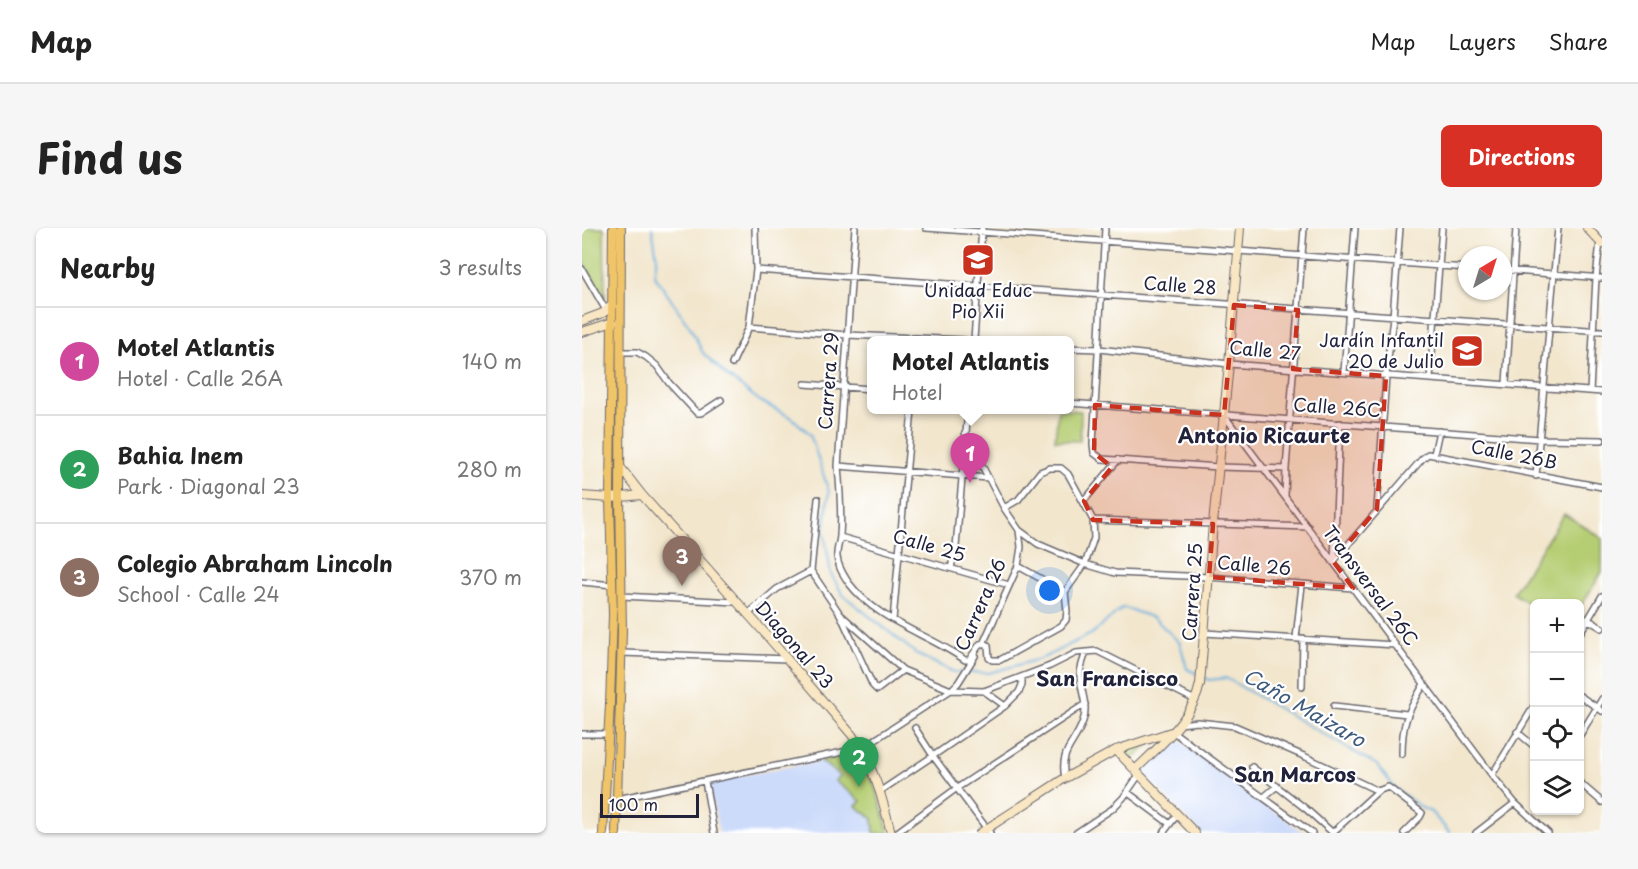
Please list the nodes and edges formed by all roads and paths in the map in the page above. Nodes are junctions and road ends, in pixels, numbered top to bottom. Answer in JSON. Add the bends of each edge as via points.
{"nodes":[{"id":1,"x":613,"y":228,"type":"edge"},
{"id":2,"x":621,"y":228,"type":"edge"},
{"id":3,"x":755,"y":228,"type":"edge"},
{"id":4,"x":855,"y":228,"type":"edge"},
{"id":5,"x":926,"y":228,"type":"edge"},
{"id":6,"x":1105,"y":228,"type":"edge"},
{"id":7,"x":1240,"y":228,"type":"edge"},
{"id":8,"x":1305,"y":228,"type":"edge"},
{"id":9,"x":1355,"y":228,"type":"edge"},
{"id":10,"x":1400,"y":228,"type":"edge"},
{"id":11,"x":1442,"y":228,"type":"edge"},
{"id":12,"x":1516,"y":228,"type":"edge"},
{"id":13,"x":1558,"y":228,"type":"edge"},
{"id":14,"x":1587,"y":228,"type":"edge"},
{"id":15,"x":982,"y":230,"type":"edge"},
{"id":16,"x":1104,"y":242,"type":"junction"},
{"id":17,"x":1601,"y":243,"type":"edge"},
{"id":18,"x":1238,"y":252,"type":"junction"},
{"id":19,"x":1302,"y":256,"type":"junction"},
{"id":20,"x":1352,"y":260,"type":"junction"},
{"id":21,"x":1396,"y":264,"type":"junction"},
{"id":22,"x":1439,"y":266,"type":"junction"},
{"id":23,"x":1458,"y":267,"type":"edge"},
{"id":24,"x":582,"y":270,"type":"edge"},
{"id":25,"x":756,"y":270,"type":"junction"},
{"id":26,"x":1514,"y":271,"type":"junction"},
{"id":27,"x":1554,"y":274,"type":"junction"},
{"id":28,"x":851,"y":277,"type":"junction"},
{"id":29,"x":1599,"y":278,"type":"edge"},
{"id":30,"x":978,"y":287,"type":"junction"},
{"id":31,"x":1101,"y":296,"type":"junction"},
{"id":32,"x":1233,"y":305,"type":"junction"},
{"id":33,"x":609,"y":308,"type":"junction"},
{"id":34,"x":1298,"y":310,"type":"junction"},
{"id":35,"x":1348,"y":314,"type":"junction"},
{"id":36,"x":1393,"y":317,"type":"junction"},
{"id":37,"x":1435,"y":320,"type":"junction"},
{"id":38,"x":582,"y":321,"type":"edge"},
{"id":39,"x":613,"y":322,"type":"junction"},
{"id":40,"x":1509,"y":324,"type":"junction"},
{"id":41,"x":749,"y":327,"type":"junction"},
{"id":42,"x":1549,"y":328,"type":"junction"},
{"id":43,"x":1593,"y":331,"type":"junction"},
{"id":44,"x":582,"y":332,"type":"edge"},
{"id":45,"x":1602,"y":332,"type":"edge"},
{"id":46,"x":847,"y":335,"type":"junction"},
{"id":47,"x":870,"y":336,"type":"edge"},
{"id":48,"x":974,"y":336,"type":"edge"},
{"id":49,"x":1074,"y":348,"type":"edge"},
{"id":50,"x":1099,"y":349,"type":"junction"},
{"id":51,"x":621,"y":352,"type":"junction"},
{"id":52,"x":732,"y":364,"type":"dead end"},
{"id":53,"x":1229,"y":364,"type":"junction"},
{"id":54,"x":1293,"y":369,"type":"junction"},
{"id":55,"x":1344,"y":372,"type":"junction"},
{"id":56,"x":1386,"y":376,"type":"junction"},
{"id":57,"x":1430,"y":379,"type":"junction"},
{"id":58,"x":805,"y":384,"type":"dead end"},
{"id":59,"x":1506,"y":384,"type":"junction"},
{"id":60,"x":844,"y":387,"type":"junction"},
{"id":61,"x":1544,"y":388,"type":"junction"},
{"id":62,"x":867,"y":389,"type":"edge"},
{"id":63,"x":1590,"y":391,"type":"junction"},
{"id":64,"x":1602,"y":392,"type":"edge"},
{"id":65,"x":721,"y":400,"type":"dead end"},
{"id":66,"x":1074,"y":403,"type":"edge"},
{"id":67,"x":1095,"y":405,"type":"junction"},
{"id":68,"x":912,"y":414,"type":"edge"},
{"id":69,"x":967,"y":414,"type":"edge"},
{"id":70,"x":1224,"y":415,"type":"junction"},
{"id":71,"x":1290,"y":420,"type":"junction"},
{"id":72,"x":1340,"y":423,"type":"junction"},
{"id":73,"x":1383,"y":427,"type":"junction"},
{"id":74,"x":1438,"y":431,"type":"junction"},
{"id":75,"x":965,"y":433,"type":"junction"},
{"id":76,"x":1540,"y":439,"type":"junction"},
{"id":77,"x":1602,"y":440,"type":"edge"},
{"id":78,"x":1434,"y":454,"type":"junction"},
{"id":79,"x":1118,"y":460,"type":"junction"},
{"id":80,"x":838,"y":466,"type":"junction"},
{"id":81,"x":1219,"y":467,"type":"junction"},
{"id":82,"x":1263,"y":467,"type":"junction"},
{"id":83,"x":621,"y":468,"type":"junction"},
{"id":84,"x":1286,"y":469,"type":"junction"},
{"id":85,"x":906,"y":471,"type":"junction"},
{"id":86,"x":963,"y":475,"type":"junction"},
{"id":87,"x":1536,"y":476,"type":"junction"},
{"id":88,"x":988,"y":478,"type":"junction"},
{"id":89,"x":1602,"y":487,"type":"edge"},
{"id":90,"x":642,"y":495,"type":"junction"},
{"id":91,"x":582,"y":496,"type":"edge"},
{"id":92,"x":620,"y":497,"type":"junction"},
{"id":93,"x":1285,"y":497,"type":"junction"},
{"id":94,"x":610,"y":498,"type":"junction"},
{"id":95,"x":818,"y":499,"type":"dead end"},
{"id":96,"x":1084,"y":501,"type":"junction"},
{"id":97,"x":1004,"y":508,"type":"junction"},
{"id":98,"x":1377,"y":509,"type":"junction"},
{"id":99,"x":1093,"y":520,"type":"junction"},
{"id":100,"x":1213,"y":524,"type":"junction"},
{"id":101,"x":1308,"y":527,"type":"junction"},
{"id":102,"x":1019,"y":530,"type":"junction"},
{"id":103,"x":840,"y":537,"type":"junction"},
{"id":104,"x":898,"y":553,"type":"junction"},
{"id":105,"x":1334,"y":561,"type":"junction"},
{"id":106,"x":1085,"y":564,"type":"junction"},
{"id":107,"x":1018,"y":566,"type":"junction"},
{"id":108,"x":951,"y":568,"type":"junction"},
{"id":109,"x":812,"y":571,"type":"junction"},
{"id":110,"x":1209,"y":577,"type":"junction"},
{"id":111,"x":582,"y":582,"type":"edge"},
{"id":112,"x":613,"y":585,"type":"junction"},
{"id":113,"x":1009,"y":585,"type":"junction"},
{"id":114,"x":1302,"y":585,"type":"junction"},
{"id":115,"x":1353,"y":588,"type":"junction"},
{"id":116,"x":1065,"y":592,"type":"junction"},
{"id":117,"x":622,"y":596,"type":"junction"},
{"id":118,"x":1602,"y":596,"type":"edge"},
{"id":119,"x":736,"y":602,"type":"junction"},
{"id":120,"x":748,"y":614,"type":"junction"},
{"id":121,"x":840,"y":614,"type":"junction"},
{"id":122,"x":1587,"y":619,"type":"junction"},
{"id":123,"x":893,"y":620,"type":"junction"},
{"id":124,"x":1584,"y":625,"type":"edge"},
{"id":125,"x":1602,"y":628,"type":"edge"},
{"id":126,"x":1205,"y":633,"type":"junction"},
{"id":127,"x":1300,"y":638,"type":"junction"},
{"id":128,"x":984,"y":643,"type":"junction"},
{"id":129,"x":1395,"y":645,"type":"junction"},
{"id":130,"x":1086,"y":652,"type":"junction"},
{"id":131,"x":622,"y":653,"type":"junction"},
{"id":132,"x":787,"y":659,"type":"junction"},
{"id":133,"x":903,"y":670,"type":"junction"},
{"id":134,"x":1022,"y":677,"type":"junction"},
{"id":135,"x":1424,"y":684,"type":"junction"},
{"id":136,"x":1302,"y":687,"type":"dead end"},
{"id":137,"x":951,"y":690,"type":"junction"},
{"id":138,"x":984,"y":691,"type":"junction"},
{"id":139,"x":1584,"y":699,"type":"edge"},
{"id":140,"x":1602,"y":699,"type":"edge"},
{"id":141,"x":1195,"y":700,"type":"junction"},
{"id":142,"x":1085,"y":704,"type":"junction"},
{"id":143,"x":1005,"y":706,"type":"junction"},
{"id":144,"x":1334,"y":706,"type":"dead end"},
{"id":145,"x":1533,"y":707,"type":"edge"},
{"id":146,"x":1599,"y":710,"type":"edge"},
{"id":147,"x":1407,"y":714,"type":"junction"},
{"id":148,"x":1179,"y":724,"type":"junction"},
{"id":149,"x":915,"y":728,"type":"dead end"},
{"id":150,"x":1584,"y":730,"type":"edge"},
{"id":151,"x":1172,"y":731,"type":"junction"},
{"id":152,"x":1517,"y":732,"type":"junction"},
{"id":153,"x":582,"y":734,"type":"edge"},
{"id":154,"x":609,"y":734,"type":"junction"},
{"id":155,"x":1530,"y":743,"type":"edge"},
{"id":156,"x":862,"y":748,"type":"junction"},
{"id":157,"x":1116,"y":750,"type":"junction"},
{"id":158,"x":1402,"y":754,"type":"dead end"},
{"id":159,"x":933,"y":756,"type":"junction"},
{"id":160,"x":1252,"y":767,"type":"dead end"},
{"id":161,"x":1137,"y":773,"type":"junction"},
{"id":162,"x":1492,"y":775,"type":"junction"},
{"id":163,"x":1065,"y":778,"type":"junction"},
{"id":164,"x":705,"y":780,"type":"junction"},
{"id":165,"x":1277,"y":786,"type":"junction"},
{"id":166,"x":1584,"y":786,"type":"edge"},
{"id":167,"x":957,"y":788,"type":"junction"},
{"id":168,"x":1378,"y":791,"type":"junction"},
{"id":169,"x":879,"y":792,"type":"junction"},
{"id":170,"x":1127,"y":792,"type":"junction"},
{"id":171,"x":1264,"y":797,"type":"junction"},
{"id":172,"x":617,"y":799,"type":"junction"},
{"id":173,"x":1602,"y":802,"type":"edge"},
{"id":174,"x":1515,"y":803,"type":"junction"},
{"id":175,"x":1178,"y":815,"type":"junction"},
{"id":176,"x":1530,"y":817,"type":"joint"},
{"id":177,"x":1170,"y":824,"type":"junction"},
{"id":178,"x":986,"y":831,"type":"edge"},
{"id":179,"x":603,"y":833,"type":"edge"},
{"id":180,"x":616,"y":833,"type":"edge"},
{"id":181,"x":714,"y":833,"type":"edge"},
{"id":182,"x":891,"y":833,"type":"edge"},
{"id":183,"x":896,"y":833,"type":"edge"},
{"id":184,"x":1076,"y":833,"type":"edge"},
{"id":185,"x":1163,"y":833,"type":"edge"},
{"id":186,"x":1195,"y":833,"type":"edge"},
{"id":187,"x":1312,"y":833,"type":"edge"},
{"id":188,"x":1333,"y":833,"type":"edge"},
{"id":189,"x":1404,"y":833,"type":"edge"},
{"id":190,"x":1476,"y":833,"type":"edge"},
{"id":191,"x":1548,"y":833,"type":"edge"}],
"edges":[{"from":1,"to":33,"type":"main road"},
{"from":2,"to":51,"type":"main road"},
{"from":3,"to":25,"type":"street"},
{"from":4,"to":28,"type":"street","name":"Carrera 29"},
{"from":5,"to":15,"type":"street"},
{"from":6,"to":16,"type":"street"},
{"from":7,"to":18,"type":"street","name":"Carrera 25"},
{"from":8,"to":19,"type":"street"},
{"from":9,"to":20,"type":"street"},
{"from":10,"to":21,"type":"street"},
{"from":11,"to":22,"type":"street"},
{"from":12,"to":26,"type":"street"},
{"from":13,"to":27,"type":"street"},
{"from":14,"to":17,"type":"street"},
{"from":15,"to":16,"type":"street"},
{"from":15,"to":30,"type":"street"},
{"from":16,"to":18,"type":"street"},
{"from":16,"to":31,"type":"street"},
{"from":17,"to":29,"type":"street"},
{"from":18,"to":19,"type":"street"},
{"from":18,"to":32,"type":"street","name":"Carrera 25"},
{"from":19,"to":20,"type":"street"},
{"from":19,"to":34,"type":"street"},
{"from":20,"to":21,"type":"street"},
{"from":20,"to":35,"type":"street"},
{"from":21,"to":22,"type":"street"},
{"from":21,"to":36,"type":"street"},
{"from":22,"to":23,"type":"street"},
{"from":22,"to":37,"type":"street"},
{"from":24,"to":33,"type":"street"},
{"from":25,"to":28,"type":"street","name":"Calle 28"},
{"from":25,"to":41,"type":"street"},
{"from":26,"to":27,"type":"street"},
{"from":26,"to":40,"type":"street"},
{"from":27,"to":29,"type":"street"},
{"from":27,"to":42,"type":"street"},
{"from":28,"to":30,"type":"street","name":"Calle 28"},
{"from":28,"to":46,"type":"street","name":"Carrera 29"},
{"from":29,"to":43,"type":"street"},
{"from":30,"to":31,"type":"street","name":"Calle 28"},
{"from":30,"to":48,"type":"street"},
{"from":31,"to":32,"type":"street","name":"Calle 28"},
{"from":31,"to":50,"type":"street"},
{"from":32,"to":34,"type":"street","name":"Calle 28"},
{"from":32,"to":53,"type":"street","name":"Carrera 25"},
{"from":33,"to":38,"type":"street"},
{"from":33,"to":39,"type":"main road"},
{"from":34,"to":35,"type":"street","name":"Calle 28"},
{"from":34,"to":54,"type":"street"},
{"from":35,"to":36,"type":"street","name":"Calle 28"},
{"from":35,"to":55,"type":"street"},
{"from":36,"to":37,"type":"street","name":"Calle 28"},
{"from":36,"to":56,"type":"street"},
{"from":37,"to":40,"type":"street","name":"Calle 28"},
{"from":37,"to":57,"type":"street"},
{"from":39,"to":44,"type":"street"},
{"from":39,"to":94,"type":"main road"},
{"from":40,"to":42,"type":"street","name":"Calle 28"},
{"from":40,"to":59,"type":"street"},
{"from":41,"to":46,"type":"street"},
{"from":41,"to":52,"type":"street"},
{"from":42,"to":43,"type":"street","name":"Calle 28"},
{"from":42,"to":61,"type":"street"},
{"from":43,"to":45,"type":"street","name":"Calle 28"},
{"from":43,"to":63,"type":"street"},
{"from":46,"to":47,"type":"street"},
{"from":46,"to":60,"type":"street","name":"Carrera 29"},
{"from":49,"to":50,"type":"street","name":"Calle 27"},
{"from":50,"to":53,"type":"street","name":"Calle 27"},
{"from":50,"to":67,"type":"street"},
{"from":51,"to":65,"type":"street","via":[[637,352],[646,357],[697,413]]},
{"from":51,"to":83,"type":"main road"},
{"from":53,"to":54,"type":"street","name":"Calle 27"},
{"from":53,"to":70,"type":"street","name":"Carrera 25"},
{"from":54,"to":55,"type":"street","name":"Calle 27"},
{"from":54,"to":71,"type":"street"},
{"from":55,"to":56,"type":"street","name":"Calle 27"},
{"from":56,"to":57,"type":"street","name":"Calle 27"},
{"from":56,"to":73,"type":"street"},
{"from":57,"to":59,"type":"street","name":"Calle 27"},
{"from":58,"to":60,"type":"street"},
{"from":59,"to":61,"type":"street","name":"Calle 27"},
{"from":60,"to":62,"type":"street"},
{"from":60,"to":80,"type":"street","name":"Carrera 29"},
{"from":61,"to":63,"type":"street","name":"Calle 27"},
{"from":61,"to":76,"type":"street"},
{"from":63,"to":64,"type":"street","name":"Calle 27"},
{"from":66,"to":67,"type":"street","name":"Calle 26C"},
{"from":67,"to":70,"type":"street","name":"Calle 26C"},
{"from":67,"to":79,"type":"street","via":[[1095,453],[1102,459]]},
{"from":68,"to":85,"type":"street"},
{"from":69,"to":75,"type":"street"},
{"from":70,"to":71,"type":"street","name":"Calle 26C"},
{"from":70,"to":81,"type":"street","name":"Carrera 25"},
{"from":70,"to":82,"type":"street","name":"Transversal 26C"},
{"from":71,"to":72,"type":"street","name":"Calle 26C"},
{"from":71,"to":84,"type":"street"},
{"from":72,"to":73,"type":"street","name":"Calle 26C"},
{"from":72,"to":105,"type":"street"},
{"from":73,"to":74,"type":"street","name":"Calle 26C"},
{"from":73,"to":98,"type":"street"},
{"from":74,"to":76,"type":"street","name":"Calle 26C"},
{"from":74,"to":78,"type":"street"},
{"from":75,"to":86,"type":"street"},
{"from":75,"to":88,"type":"street"},
{"from":76,"to":77,"type":"street","name":"Calle 26C"},
{"from":76,"to":87,"type":"street"},
{"from":78,"to":87,"type":"street","name":"Calle 26B"},
{"from":78,"to":98,"type":"street","via":[[1422,459]]},
{"from":79,"to":81,"type":"street"},
{"from":79,"to":96,"type":"street"},
{"from":80,"to":85,"type":"street"},
{"from":80,"to":103,"type":"street","name":"Carrera 29"},
{"from":81,"to":82,"type":"street"},
{"from":81,"to":100,"type":"street","name":"Carrera 25"},
{"from":82,"to":84,"type":"street"},
{"from":82,"to":93,"type":"street","name":"Transversal 26C"},
{"from":83,"to":90,"type":"street","name":"Diagonal 23"},
{"from":83,"to":92,"type":"main road"},
{"from":84,"to":93,"type":"street"},
{"from":85,"to":86,"type":"street"},
{"from":85,"to":104,"type":"street"},
{"from":86,"to":88,"type":"street"},
{"from":86,"to":108,"type":"street"},
{"from":87,"to":89,"type":"street","name":"Calle 26B"},
{"from":88,"to":97,"type":"street"},
{"from":90,"to":92,"type":"street"},
{"from":90,"to":119,"type":"street","name":"Diagonal 23"},
{"from":91,"to":94,"type":"street"},
{"from":92,"to":94,"type":"street"},
{"from":92,"to":117,"type":"main road"},
{"from":93,"to":101,"type":"street","name":"Transversal 26C"},
{"from":94,"to":112,"type":"main road"},
{"from":95,"to":109,"type":"street"},
{"from":96,"to":97,"type":"street","via":[[1068,474],[1061,468],[1050,468],[1040,472],[1018,500]]},
{"from":96,"to":99,"type":"street"},
{"from":97,"to":102,"type":"street"},
{"from":98,"to":105,"type":"street"},
{"from":99,"to":100,"type":"street"},
{"from":99,"to":106,"type":"street","via":[[1095,538]]},
{"from":100,"to":101,"type":"street"},
{"from":100,"to":110,"type":"street","name":"Carrera 25"},
{"from":101,"to":105,"type":"street","name":"Transversal 26C"},
{"from":102,"to":106,"type":"street","name":"Calle 26","via":[[1038,544]]},
{"from":102,"to":107,"type":"street","name":"Carrera 26"},
{"from":103,"to":104,"type":"street","name":"Calle 25"},
{"from":103,"to":123,"type":"street","name":"Carrera 29","via":[[840,569],[855,592]]},
{"from":104,"to":108,"type":"street","name":"Calle 25"},
{"from":104,"to":123,"type":"street"},
{"from":105,"to":115,"type":"street","name":"Transversal 26C"},
{"from":106,"to":110,"type":"street","name":"Calle 26","via":[[1115,573]]},
{"from":106,"to":116,"type":"street"},
{"from":107,"to":113,"type":"street","name":"Carrera 26"},
{"from":107,"to":116,"type":"street"},
{"from":108,"to":113,"type":"street","name":"Calle 25"},
{"from":109,"to":120,"type":"street","via":[[777,589]]},
{"from":109,"to":121,"type":"street"},
{"from":110,"to":114,"type":"street","name":"Calle 26"},
{"from":110,"to":126,"type":"street","name":"Carrera 25"},
{"from":111,"to":112,"type":"street"},
{"from":112,"to":117,"type":"street"},
{"from":112,"to":154,"type":"main road"},
{"from":113,"to":128,"type":"street","name":"Carrera 26"},
{"from":114,"to":115,"type":"street","name":"Calle 26"},
{"from":114,"to":127,"type":"street"},
{"from":115,"to":129,"type":"street","name":"Transversal 26C"},
{"from":116,"to":128,"type":"street","via":[[1066,620],[1061,626],[1000,660],[989,658],[988,645]]},
{"from":117,"to":119,"type":"street"},
{"from":117,"to":131,"type":"main road"},
{"from":118,"to":122,"type":"street"},
{"from":119,"to":120,"type":"street","name":"Diagonal 23"},
{"from":120,"to":132,"type":"street","name":"Diagonal 23"},
{"from":121,"to":133,"type":"street"},
{"from":121,"to":133,"type":"street","via":[[877,690]]},
{"from":122,"to":124,"type":"street"},
{"from":122,"to":125,"type":"street"},
{"from":123,"to":128,"type":"street","name":"Carrera 29","via":[[965,660]]},
{"from":126,"to":127,"type":"street"},
{"from":126,"to":141,"type":"street","name":"Carrera 25","via":[[1201,681]]},
{"from":127,"to":129,"type":"street"},
{"from":127,"to":136,"type":"street"},
{"from":128,"to":137,"type":"street","name":"Carrera 26"},
{"from":129,"to":135,"type":"street","name":"Transversal 26C"},
{"from":130,"to":134,"type":"street"},
{"from":130,"to":141,"type":"street","via":[[1103,654]]},
{"from":130,"to":142,"type":"street","via":[[1080,675]]},
{"from":131,"to":132,"type":"street"},
{"from":131,"to":172,"type":"main road"},
{"from":132,"to":156,"type":"street","name":"Diagonal 23"},
{"from":133,"to":137,"type":"street"},
{"from":134,"to":138,"type":"street"},
{"from":134,"to":143,"type":"street","via":[[1019,692]]},
{"from":135,"to":147,"type":"street"},
{"from":135,"to":162,"type":"street","name":"Transversal 26C"},
{"from":137,"to":138,"type":"street"},
{"from":137,"to":156,"type":"street","name":"Carrera 26"},
{"from":138,"to":143,"type":"street"},
{"from":139,"to":146,"type":"street"},
{"from":140,"to":146,"type":"street"},
{"from":141,"to":148,"type":"street","name":"Carrera 25"},
{"from":142,"to":163,"type":"street","via":[[1083,722],[1063,759]]},
{"from":142,"to":167,"type":"street"},
{"from":143,"to":159,"type":"street"},
{"from":144,"to":147,"type":"street"},
{"from":145,"to":152,"type":"street"},
{"from":146,"to":150,"type":"street"},
{"from":147,"to":158,"type":"street"},
{"from":148,"to":151,"type":"street","name":"Carrera 25"},
{"from":148,"to":168,"type":"street","via":[[1235,726]]},
{"from":149,"to":159,"type":"street"},
{"from":151,"to":157,"type":"street","name":"Carrera 25"},
{"from":151,"to":161,"type":"street"},
{"from":151,"to":171,"type":"street"},
{"from":152,"to":155,"type":"street"},
{"from":152,"to":162,"type":"street"},
{"from":153,"to":154,"type":"street"},
{"from":154,"to":179,"type":"main road"},
{"from":156,"to":164,"type":"street"},
{"from":156,"to":169,"type":"street","name":"Diagonal 23"},
{"from":157,"to":161,"type":"street"},
{"from":157,"to":163,"type":"street","name":"Carrera 25"},
{"from":159,"to":167,"type":"street"},
{"from":159,"to":169,"type":"street"},
{"from":160,"to":165,"type":"street"},
{"from":161,"to":170,"type":"street"},
{"from":161,"to":175,"type":"street"},
{"from":162,"to":174,"type":"street","name":"Transversal 26C"},
{"from":163,"to":178,"type":"street","name":"Carrera 25"},
{"from":164,"to":172,"type":"street"},
{"from":164,"to":181,"type":"street"},
{"from":165,"to":171,"type":"street"},
{"from":165,"to":188,"type":"street"},
{"from":166,"to":173,"type":"street"},
{"from":167,"to":178,"type":"street"},
{"from":167,"to":183,"type":"street"},
{"from":168,"to":188,"type":"street"},
{"from":168,"to":189,"type":"street","via":[[1388,787],[1422,813]]},
{"from":169,"to":182,"type":"street","name":"Diagonal 23"},
{"from":170,"to":177,"type":"street"},
{"from":170,"to":184,"type":"street","via":[[1106,814]]},
{"from":171,"to":187,"type":"street"},
{"from":172,"to":180,"type":"main road"},
{"from":174,"to":176,"type":"street","name":"Transversal 26C"},
{"from":174,"to":190,"type":"street"},
{"from":175,"to":177,"type":"street"},
{"from":175,"to":186,"type":"street"},
{"from":176,"to":191,"type":"street","name":"Transversal 26C"},
{"from":177,"to":185,"type":"street"}]}
